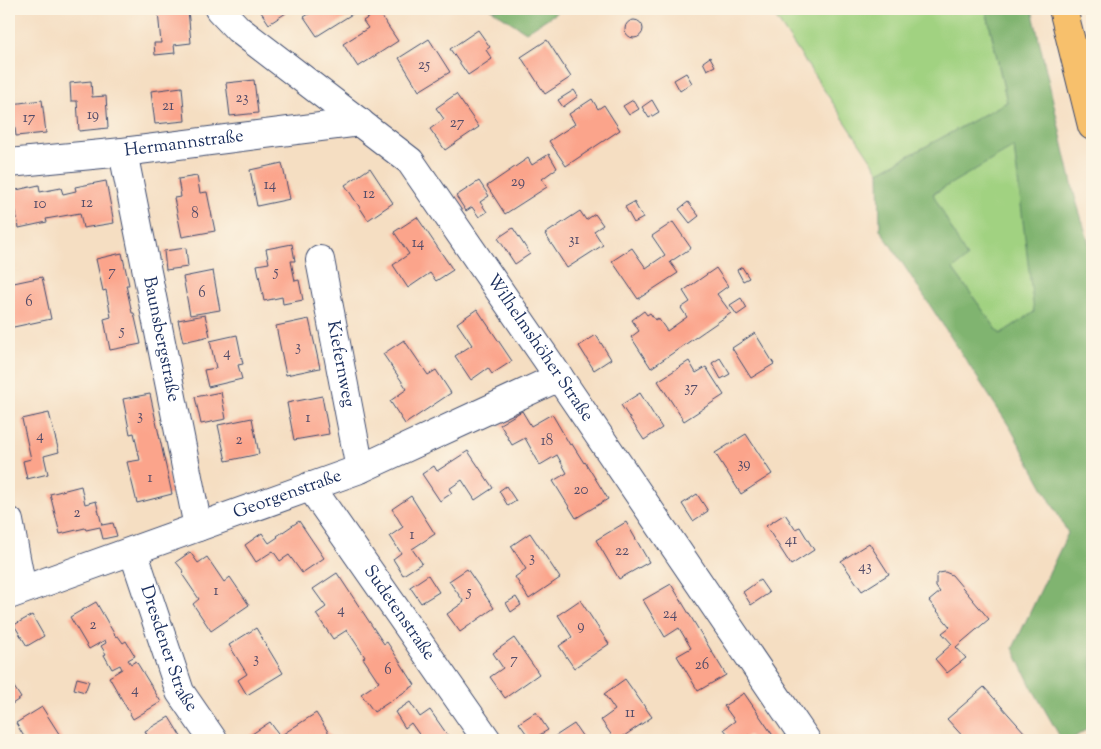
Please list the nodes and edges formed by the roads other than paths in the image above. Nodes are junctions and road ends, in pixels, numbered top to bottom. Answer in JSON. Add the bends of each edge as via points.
{"nodes":[{"id":1,"x":219,"y":9,"type":"edge"},
{"id":2,"x":1063,"y":9,"type":"edge"},
{"id":3,"x":360,"y":122,"type":"junction"},
{"id":4,"x":1092,"y":126,"type":"edge"},
{"id":5,"x":123,"y":152,"type":"junction"},
{"id":6,"x":9,"y":163,"type":"edge"},
{"id":7,"x":320,"y":260,"type":"dead end"},
{"id":8,"x":559,"y":377,"type":"junction"},
{"id":9,"x":360,"y":469,"type":"junction"},
{"id":10,"x":310,"y":486,"type":"junction"},
{"id":11,"x":9,"y":521,"type":"edge"},
{"id":12,"x":198,"y":527,"type":"junction"},
{"id":13,"x":132,"y":551,"type":"junction"},
{"id":14,"x":15,"y":592,"type":"edge"},
{"id":15,"x":213,"y":740,"type":"edge"},
{"id":16,"x":488,"y":740,"type":"edge"},
{"id":17,"x":806,"y":740,"type":"edge"}],
"edges":[{"from":1,"to":3,"type":"street","name":"Wilhelmshöher Straße","via":[[238,29]]},
{"from":2,"to":4,"type":"highway"},
{"from":3,"to":5,"type":"street","name":"Hermannstraße"},
{"from":3,"to":8,"type":"street","name":"Wilhelmshöher Straße","via":[[410,161]]},
{"from":5,"to":6,"type":"street","name":"Hermannstraße"},
{"from":5,"to":12,"type":"street","name":"Baunsbergstraße"},
{"from":7,"to":9,"type":"street","name":"Kiefernweg"},
{"from":8,"to":9,"type":"street","name":"Georgenstraße"},
{"from":8,"to":17,"type":"street","name":"Wilhelmshöher Straße"},
{"from":9,"to":10,"type":"street","name":"Georgenstraße"},
{"from":10,"to":12,"type":"street","name":"Georgenstraße"},
{"from":10,"to":16,"type":"street","name":"Sudetenstraße"},
{"from":11,"to":14,"type":"street"},
{"from":12,"to":13,"type":"street","name":"Georgenstraße"},
{"from":13,"to":14,"type":"street","name":"Georgenstraße"},
{"from":13,"to":15,"type":"street","name":"Dresdener Straße","via":[[180,692]]}]}
